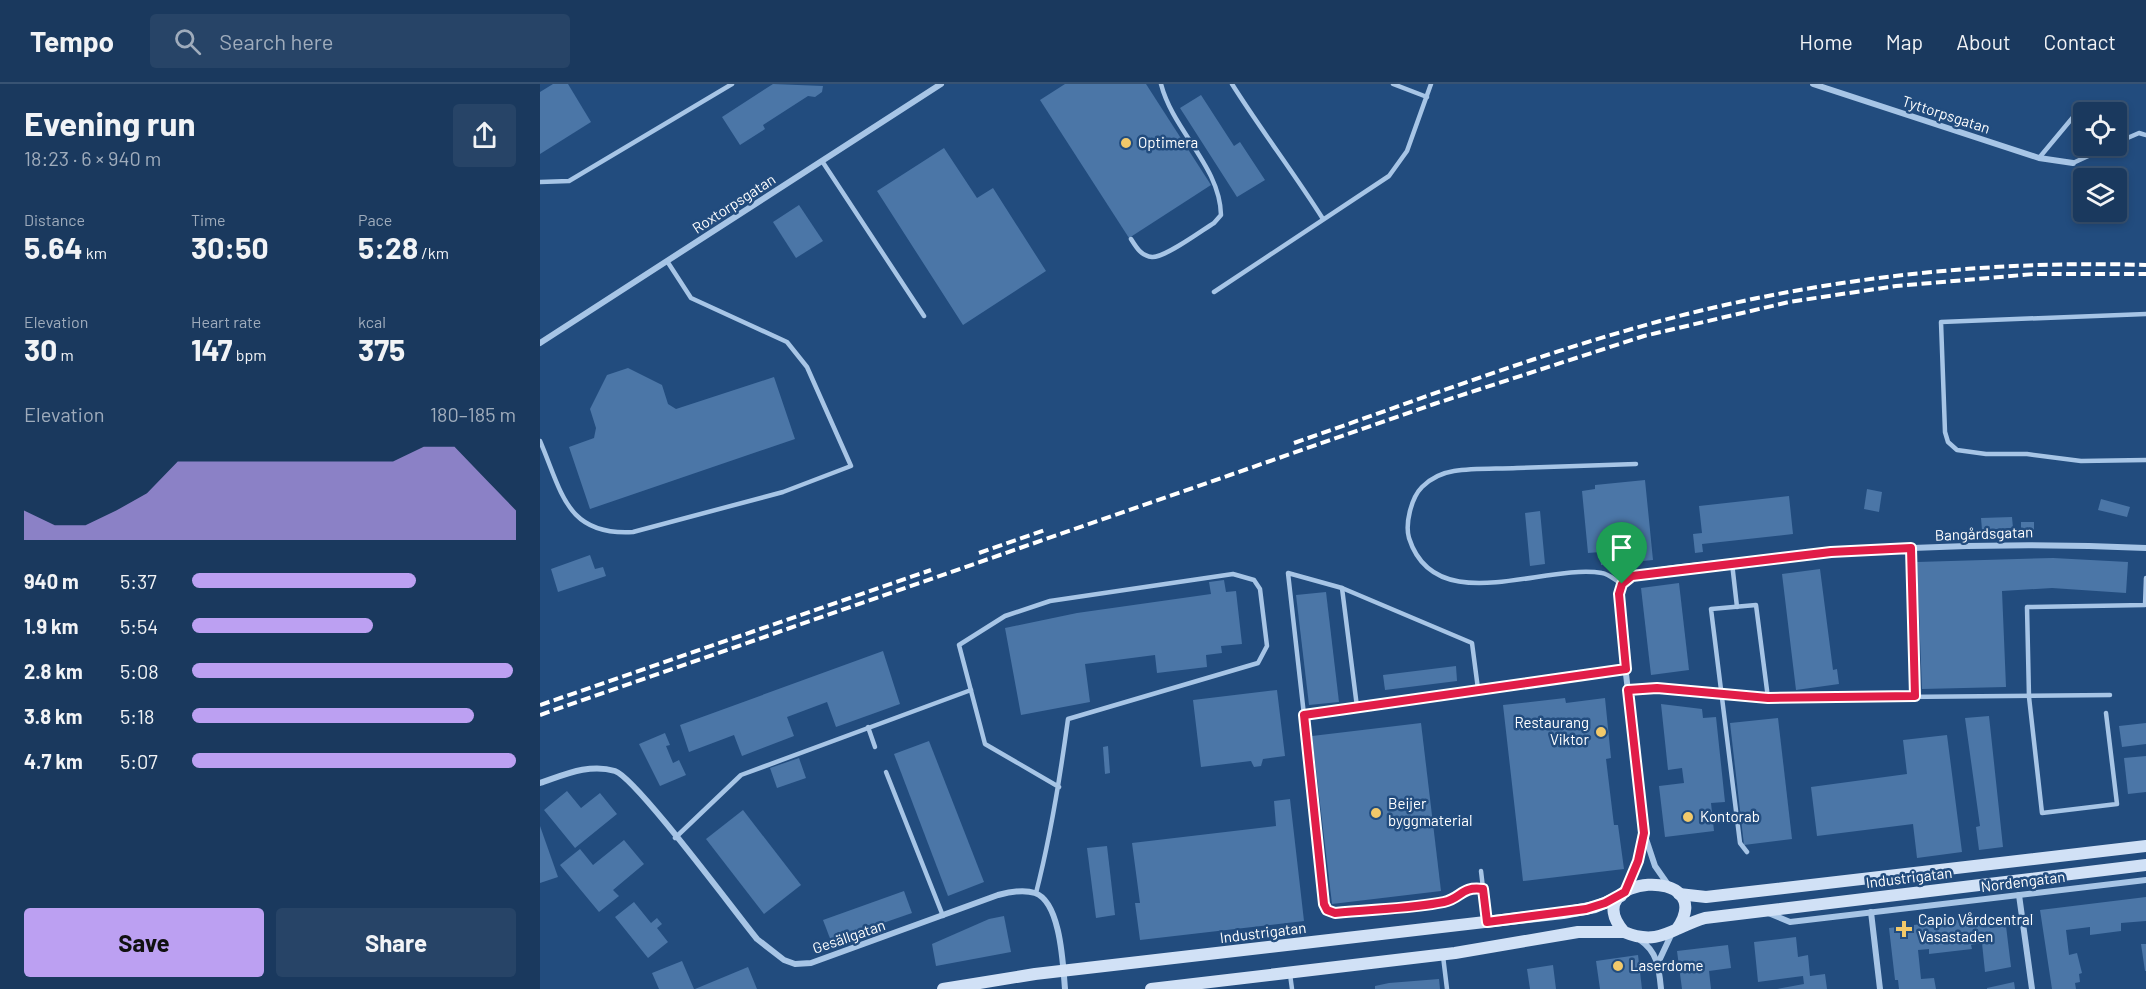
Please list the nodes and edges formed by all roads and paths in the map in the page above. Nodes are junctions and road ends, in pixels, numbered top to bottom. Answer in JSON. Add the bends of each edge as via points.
{"nodes":[{"id":1,"x":732,"y":84,"type":"edge"},
{"id":2,"x":941,"y":84,"type":"edge"},
{"id":3,"x":1161,"y":84,"type":"edge"},
{"id":4,"x":1232,"y":84,"type":"edge"},
{"id":5,"x":1393,"y":84,"type":"edge"},
{"id":6,"x":1431,"y":84,"type":"edge"},
{"id":7,"x":1814,"y":84,"type":"edge"},
{"id":8,"x":1427,"y":97,"type":"junction"},
{"id":9,"x":2073,"y":117,"type":"edge"},
{"id":10,"x":2146,"y":135,"type":"edge"},
{"id":11,"x":2127,"y":138,"type":"edge"},
{"id":12,"x":2087,"y":156,"type":"edge"},
{"id":13,"x":2039,"y":158,"type":"junction"},
{"id":14,"x":822,"y":161,"type":"junction"},
{"id":15,"x":2073,"y":162,"type":"joint"},
{"id":16,"x":540,"y":182,"type":"edge"},
{"id":17,"x":1323,"y":219,"type":"junction"},
{"id":18,"x":1131,"y":239,"type":"dead end"},
{"id":19,"x":667,"y":261,"type":"junction"},
{"id":20,"x":1214,"y":292,"type":"dead end"},
{"id":21,"x":2146,"y":314,"type":"edge"},
{"id":22,"x":924,"y":316,"type":"dead end"},
{"id":23,"x":540,"y":343,"type":"edge"},
{"id":24,"x":540,"y":441,"type":"edge"},
{"id":25,"x":2146,"y":460,"type":"edge"},
{"id":26,"x":1636,"y":464,"type":"dead end"},
{"id":27,"x":1911,"y":548,"type":"junction"},
{"id":28,"x":2146,"y":548,"type":"edge"},
{"id":29,"x":1732,"y":563,"type":"junction"},
{"id":30,"x":2146,"y":579,"type":"edge"},
{"id":31,"x":1622,"y":584,"type":"junction"},
{"id":32,"x":1342,"y":588,"type":"junction"},
{"id":33,"x":1737,"y":607,"type":"junction"},
{"id":34,"x":1626,"y":669,"type":"junction"},
{"id":35,"x":1478,"y":689,"type":"junction"},
{"id":36,"x":971,"y":690,"type":"junction"},
{"id":37,"x":1628,"y":690,"type":"junction"},
{"id":38,"x":1722,"y":695,"type":"junction"},
{"id":39,"x":2110,"y":695,"type":"dead end"},
{"id":40,"x":1915,"y":696,"type":"junction"},
{"id":41,"x":2029,"y":697,"type":"junction"},
{"id":42,"x":1768,"y":698,"type":"junction"},
{"id":43,"x":1356,"y":707,"type":"junction"},
{"id":44,"x":2106,"y":713,"type":"dead end"},
{"id":45,"x":1304,"y":715,"type":"junction"},
{"id":46,"x":868,"y":727,"type":"junction"},
{"id":47,"x":875,"y":747,"type":"dead end"},
{"id":48,"x":886,"y":772,"type":"dead end"},
{"id":49,"x":540,"y":783,"type":"edge"},
{"id":50,"x":1059,"y":787,"type":"junction"},
{"id":51,"x":1644,"y":833,"type":"junction"},
{"id":52,"x":675,"y":838,"type":"junction"},
{"id":53,"x":2146,"y":846,"type":"edge"},
{"id":54,"x":1747,"y":852,"type":"dead end"},
{"id":55,"x":2146,"y":865,"type":"edge"},
{"id":56,"x":1481,"y":871,"type":"dead end"},
{"id":57,"x":2146,"y":880,"type":"edge"},
{"id":58,"x":1483,"y":889,"type":"junction"},
{"id":59,"x":1674,"y":890,"type":"junction"},
{"id":60,"x":1036,"y":893,"type":"junction"},
{"id":61,"x":1623,"y":894,"type":"junction"},
{"id":62,"x":2019,"y":895,"type":"junction"},
{"id":63,"x":1762,"y":910,"type":"junction"},
{"id":64,"x":1871,"y":912,"type":"junction"},
{"id":65,"x":943,"y":916,"type":"junction"},
{"id":66,"x":1487,"y":922,"type":"junction"},
{"id":67,"x":1675,"y":931,"type":"junction"},
{"id":68,"x":1630,"y":935,"type":"junction"},
{"id":69,"x":1443,"y":955,"type":"junction"},
{"id":70,"x":1658,"y":963,"type":"junction"},
{"id":71,"x":1063,"y":972,"type":"junction"},
{"id":72,"x":1290,"y":973,"type":"junction"},
{"id":73,"x":1228,"y":985,"type":"edge"},
{"id":74,"x":943,"y":989,"type":"edge"},
{"id":75,"x":1065,"y":989,"type":"edge"},
{"id":76,"x":1151,"y":989,"type":"edge"},
{"id":77,"x":1292,"y":989,"type":"edge"},
{"id":78,"x":1447,"y":989,"type":"edge"},
{"id":79,"x":1661,"y":989,"type":"edge"},
{"id":80,"x":1880,"y":989,"type":"edge"},
{"id":81,"x":2032,"y":989,"type":"edge"}],
"edges":[{"from":1,"to":16,"type":"lane","via":[[569,181]]},
{"from":2,"to":14,"type":"street","name":"Roxtorpsgatan"},
{"from":3,"to":18,"type":"lane","via":[[1166,102],[1215,183],[1221,215],[1214,224],[1159,256],[1145,255]]},
{"from":4,"to":17,"type":"lane"},
{"from":5,"to":8,"type":"lane"},
{"from":6,"to":8,"type":"lane"},
{"from":7,"to":13,"type":"street","name":"Tyttorpsgatan"},
{"from":8,"to":17,"type":"lane","via":[[1398,166]]},
{"from":9,"to":13,"type":"lane"},
{"from":10,"to":11,"type":"lane","via":[[2139,132]]},
{"from":12,"to":15,"type":"lane"},
{"from":13,"to":15,"type":"street","name":"Tyttorpsgatan"},
{"from":14,"to":19,"type":"street","name":"Roxtorpsgatan"},
{"from":14,"to":22,"type":"lane"},
{"from":17,"to":20,"type":"lane"},
{"from":19,"to":23,"type":"street","name":"Roxtorpsgatan"},
{"from":19,"to":24,"type":"lane","via":[[691,298],[787,342],[807,367],[851,466],[783,492],[633,532],[615,533],[579,519],[567,504]]},
{"from":21,"to":25,"type":"lane","via":[[1941,322],[1946,432],[1948,442],[1957,450],[2081,461]]},
{"from":26,"to":31,"type":"lane","via":[[1453,471],[1435,476],[1420,489],[1411,506],[1407,531],[1413,550],[1427,568],[1446,579],[1501,582],[1603,573]]},
{"from":27,"to":28,"type":"street","name":"Bangårdsgatan","via":[[2052,544]]},
{"from":27,"to":29,"type":"street","name":"Bangårdsgatan"},
{"from":27,"to":40,"type":"lane"},
{"from":29,"to":31,"type":"street","name":"Bangårdsgatan","via":[[1645,572]]},
{"from":29,"to":33,"type":"lane"},
{"from":30,"to":41,"type":"lane","via":[[2145,605],[2027,607]]},
{"from":31,"to":34,"type":"street","via":[[1618,603]]},
{"from":32,"to":35,"type":"lane","via":[[1472,643]]},
{"from":32,"to":43,"type":"lane"},
{"from":32,"to":45,"type":"lane","via":[[1288,573]]},
{"from":33,"to":38,"type":"lane","via":[[1711,609]]},
{"from":33,"to":42,"type":"lane","via":[[1756,605]]},
{"from":34,"to":35,"type":"lane"},
{"from":34,"to":37,"type":"street"},
{"from":35,"to":43,"type":"lane"},
{"from":36,"to":46,"type":"lane"},
{"from":36,"to":50,"type":"lane","via":[[985,744]]},
{"from":36,"to":50,"type":"lane","via":[[959,645],[1005,616],[1050,601],[1233,574],[1254,580],[1260,589],[1267,646],[1258,663],[1068,719]]},
{"from":37,"to":38,"type":"lane","via":[[1657,688]]},
{"from":37,"to":51,"type":"street"},
{"from":38,"to":42,"type":"lane"},
{"from":38,"to":54,"type":"lane","via":[[1740,843]]},
{"from":39,"to":41,"type":"lane"},
{"from":40,"to":41,"type":"lane"},
{"from":40,"to":42,"type":"lane"},
{"from":41,"to":44,"type":"lane","via":[[2042,813],[2117,804]]},
{"from":43,"to":45,"type":"lane"},
{"from":45,"to":58,"type":"lane","via":[[1327,910],[1335,913],[1444,902],[1468,888]]},
{"from":46,"to":47,"type":"lane"},
{"from":46,"to":52,"type":"lane","via":[[741,775]]},
{"from":48,"to":65,"type":"lane"},
{"from":49,"to":52,"type":"street","name":"Gesällgatan","via":[[585,768],[614,771],[630,781]]},
{"from":50,"to":60,"type":"lane","via":[[1053,831]]},
{"from":51,"to":59,"type":"street","via":[[1652,859]]},
{"from":51,"to":61,"type":"street","via":[[1637,867]]},
{"from":52,"to":65,"type":"street","name":"Gesällgatan","via":[[757,939],[772,953],[795,964],[826,959]]},
{"from":53,"to":59,"type":"main road","name":"Industrigatan","via":[[1706,897]]},
{"from":55,"to":63,"type":"main road","name":"Industrigatan"},
{"from":56,"to":58,"type":"lane"},
{"from":57,"to":62,"type":"street","name":"Nordengatan"},
{"from":58,"to":66,"type":"lane"},
{"from":59,"to":61,"type":"main road","via":[[1647,884]]},
{"from":59,"to":67,"type":"main road","via":[[1685,914]]},
{"from":60,"to":65,"type":"street","name":"Gesällgatan","via":[[998,895]]},
{"from":60,"to":71,"type":"street","via":[[1046,901],[1055,921]]},
{"from":61,"to":66,"type":"main road","name":"Industrigatan","via":[[1586,909]]},
{"from":61,"to":68,"type":"main road","via":[[1615,913],[1618,925]]},
{"from":62,"to":64,"type":"street","name":"Nordengatan"},
{"from":62,"to":81,"type":"street"},
{"from":63,"to":64,"type":"street","name":"Nordengatan","via":[[1790,922]]},
{"from":63,"to":67,"type":"main road","name":"Industrigatan","via":[[1705,918]]},
{"from":64,"to":80,"type":"street"},
{"from":66,"to":71,"type":"main road","name":"Industrigatan"},
{"from":67,"to":68,"type":"main road","via":[[1657,938]]},
{"from":67,"to":70,"type":"street"},
{"from":68,"to":69,"type":"main road","via":[[1578,932]]},
{"from":68,"to":70,"type":"street","via":[[1647,945]]},
{"from":69,"to":72,"type":"main road"},
{"from":69,"to":78,"type":"lane"},
{"from":70,"to":79,"type":"street"},
{"from":71,"to":74,"type":"main road","name":"Industrigatan"},
{"from":71,"to":75,"type":"street"},
{"from":72,"to":73,"type":"main road"},
{"from":72,"to":77,"type":"lane"},
{"from":73,"to":76,"type":"main road"}]}
